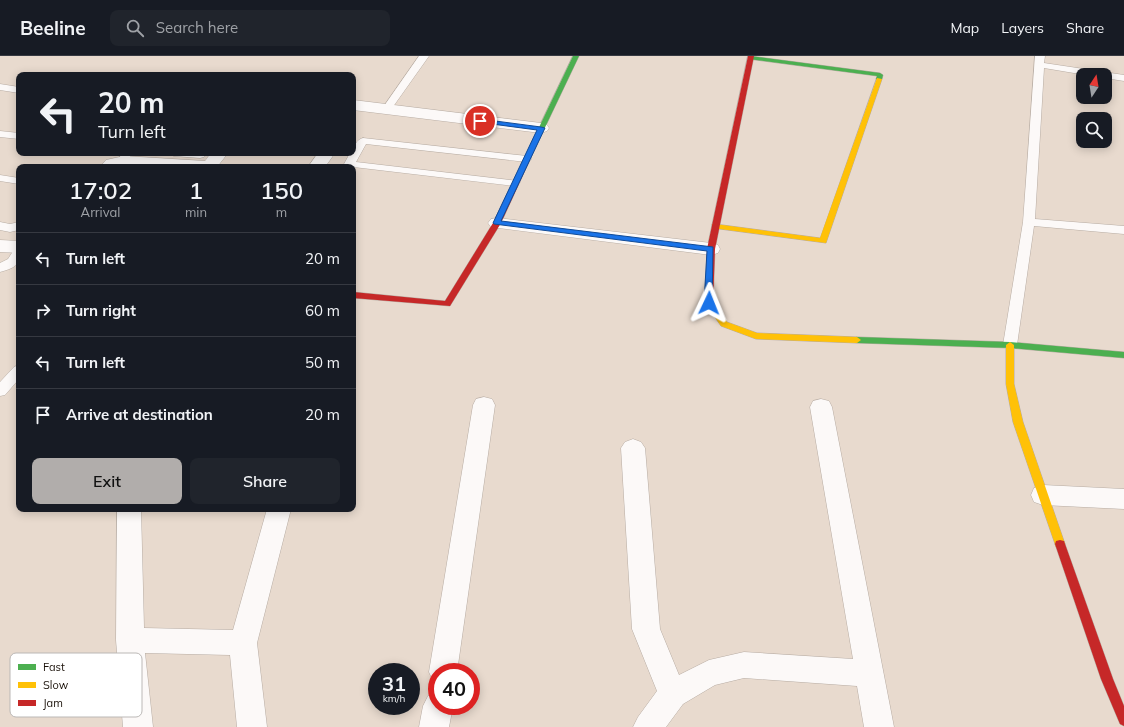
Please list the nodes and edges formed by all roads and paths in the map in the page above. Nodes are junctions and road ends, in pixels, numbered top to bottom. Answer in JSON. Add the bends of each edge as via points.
{"nodes":[{"id":1,"x":424,"y":56,"type":"edge"},
{"id":2,"x":576,"y":56,"type":"edge"},
{"id":3,"x":751,"y":57,"type":"edge"},
{"id":4,"x":1040,"y":60,"type":"edge"},
{"id":5,"x":1076,"y":68,"type":"edge"},
{"id":6,"x":1112,"y":76,"type":"edge"},
{"id":7,"x":1124,"y":78,"type":"edge"},
{"id":8,"x":0,"y":87,"type":"edge"},
{"id":9,"x":15,"y":89,"type":"edge"},
{"id":10,"x":0,"y":97,"type":"edge"},
{"id":11,"x":356,"y":105,"type":"edge"},
{"id":12,"x":387,"y":109,"type":"junction"},
{"id":13,"x":541,"y":128,"type":"junction"},
{"id":14,"x":0,"y":134,"type":"edge"},
{"id":15,"x":16,"y":136,"type":"edge"},
{"id":16,"x":356,"y":152,"type":"edge"},
{"id":17,"x":215,"y":156,"type":"edge"},
{"id":18,"x":325,"y":156,"type":"edge"},
{"id":19,"x":125,"y":157,"type":"edge"},
{"id":20,"x":527,"y":159,"type":"junction"},
{"id":21,"x":206,"y":162,"type":"edge"},
{"id":22,"x":112,"y":164,"type":"edge"},
{"id":23,"x":318,"y":164,"type":"edge"},
{"id":24,"x":356,"y":165,"type":"edge"},
{"id":25,"x":0,"y":178,"type":"edge"},
{"id":26,"x":16,"y":181,"type":"edge"},
{"id":27,"x":515,"y":183,"type":"junction"},
{"id":28,"x":1029,"y":222,"type":"junction"},
{"id":29,"x":497,"y":223,"type":"junction"},
{"id":30,"x":0,"y":226,"type":"edge"},
{"id":31,"x":715,"y":226,"type":"junction"},
{"id":32,"x":16,"y":227,"type":"edge"},
{"id":33,"x":1124,"y":230,"type":"edge"},
{"id":34,"x":0,"y":246,"type":"edge"},
{"id":35,"x":16,"y":247,"type":"edge"},
{"id":36,"x":710,"y":249,"type":"junction"},
{"id":37,"x":16,"y":256,"type":"edge"},
{"id":38,"x":6,"y":267,"type":"edge"},
{"id":39,"x":356,"y":295,"type":"edge"},
{"id":40,"x":1010,"y":345,"type":"junction"},
{"id":41,"x":1124,"y":355,"type":"edge"},
{"id":42,"x":16,"y":373,"type":"edge"},
{"id":43,"x":0,"y":391,"type":"edge"},
{"id":44,"x":484,"y":406,"type":"dead end"},
{"id":45,"x":821,"y":407,"type":"dead end"},
{"id":46,"x":633,"y":448,"type":"dead end"},
{"id":47,"x":1043,"y":495,"type":"junction"},
{"id":48,"x":1124,"y":499,"type":"edge"},
{"id":49,"x":130,"y":512,"type":"edge"},
{"id":50,"x":278,"y":512,"type":"edge"},
{"id":51,"x":130,"y":640,"type":"junction"},
{"id":52,"x":243,"y":644,"type":"junction"},
{"id":53,"x":131,"y":653,"type":"edge"},
{"id":54,"x":444,"y":663,"type":"edge"},
{"id":55,"x":869,"y":673,"type":"junction"},
{"id":56,"x":1116,"y":680,"type":"edge"},
{"id":57,"x":673,"y":694,"type":"junction"},
{"id":58,"x":436,"y":715,"type":"edge"},
{"id":59,"x":137,"y":717,"type":"edge"},
{"id":60,"x":1124,"y":720,"type":"edge"},
{"id":61,"x":138,"y":727,"type":"edge"},
{"id":62,"x":252,"y":727,"type":"edge"},
{"id":63,"x":434,"y":727,"type":"edge"},
{"id":64,"x":648,"y":727,"type":"edge"},
{"id":65,"x":878,"y":727,"type":"edge"}],
"edges":[{"from":1,"to":12,"type":"lane"},
{"from":2,"to":13,"type":"street"},
{"from":3,"to":31,"type":"street"},
{"from":3,"to":31,"type":"street","via":[[880,75],[823,241]]},
{"from":4,"to":5,"type":"lane"},
{"from":4,"to":28,"type":"lane"},
{"from":6,"to":7,"type":"lane"},
{"from":8,"to":9,"type":"lane"},
{"from":9,"to":10,"type":"lane"},
{"from":11,"to":12,"type":"street"},
{"from":12,"to":13,"type":"street"},
{"from":13,"to":20,"type":"street"},
{"from":14,"to":15,"type":"lane"},
{"from":16,"to":20,"type":"lane","via":[[362,141]]},
{"from":17,"to":21,"type":"street"},
{"from":18,"to":23,"type":"street"},
{"from":19,"to":21,"type":"street"},
{"from":19,"to":22,"type":"street"},
{"from":20,"to":27,"type":"street"},
{"from":24,"to":27,"type":"lane"},
{"from":25,"to":26,"type":"lane"},
{"from":27,"to":29,"type":"street"},
{"from":28,"to":33,"type":"lane"},
{"from":28,"to":40,"type":"lane"},
{"from":29,"to":36,"type":"street"},
{"from":29,"to":39,"type":"street","via":[[447,304]]},
{"from":30,"to":32,"type":"lane"},
{"from":31,"to":36,"type":"street"},
{"from":34,"to":35,"type":"street"},
{"from":36,"to":40,"type":"street","via":[[709,303],[724,324],[756,336]]},
{"from":37,"to":38,"type":"lane"},
{"from":40,"to":41,"type":"street"},
{"from":40,"to":47,"type":"street","via":[[1010,384],[1016,414]]},
{"from":42,"to":43,"type":"lane"},
{"from":44,"to":54,"type":"street"},
{"from":45,"to":55,"type":"street"},
{"from":46,"to":57,"type":"street","via":[[646,629]]},
{"from":47,"to":48,"type":"street"},
{"from":47,"to":56,"type":"street"},
{"from":49,"to":51,"type":"street"},
{"from":50,"to":52,"type":"street"},
{"from":51,"to":52,"type":"street"},
{"from":51,"to":53,"type":"street"},
{"from":52,"to":62,"type":"street"},
{"from":55,"to":57,"type":"street","via":[[744,665],[709,673]]},
{"from":55,"to":65,"type":"street"},
{"from":56,"to":60,"type":"street"},
{"from":57,"to":64,"type":"street"},
{"from":58,"to":63,"type":"street"},
{"from":59,"to":61,"type":"street"}]}
